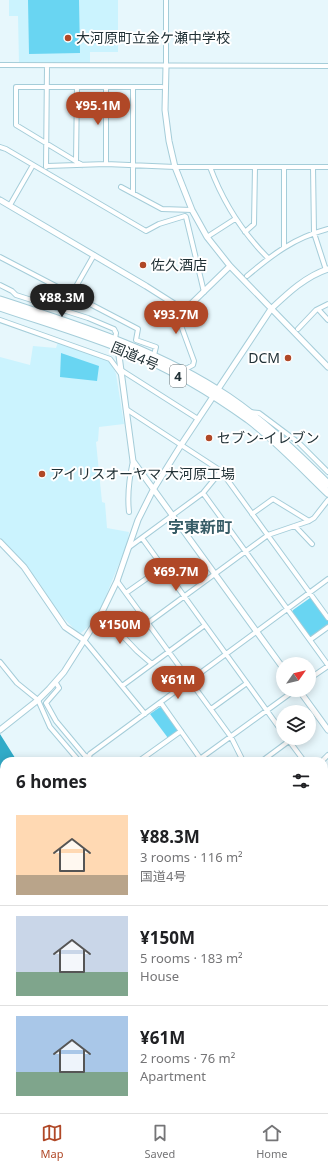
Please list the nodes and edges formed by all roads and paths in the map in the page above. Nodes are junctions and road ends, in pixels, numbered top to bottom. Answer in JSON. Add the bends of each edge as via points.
{"nodes":[{"id":1,"x":166,"y":0,"type":"edge"},
{"id":2,"x":0,"y":66,"type":"edge"},
{"id":3,"x":47,"y":66,"type":"junction"},
{"id":4,"x":166,"y":66,"type":"junction"},
{"id":5,"x":328,"y":66,"type":"edge"},
{"id":6,"x":47,"y":87,"type":"junction"},
{"id":7,"x":77,"y":87,"type":"junction"},
{"id":8,"x":106,"y":87,"type":"junction"},
{"id":9,"x":133,"y":87,"type":"junction"},
{"id":10,"x":162,"y":87,"type":"dead end"},
{"id":11,"x":47,"y":144,"type":"junction"},
{"id":12,"x":0,"y":147,"type":"edge"},
{"id":13,"x":76,"y":161,"type":"junction"},
{"id":14,"x":106,"y":164,"type":"junction"},
{"id":15,"x":132,"y":164,"type":"junction"},
{"id":16,"x":33,"y":165,"type":"junction"},
{"id":17,"x":83,"y":165,"type":"junction"},
{"id":18,"x":47,"y":166,"type":"junction"},
{"id":19,"x":175,"y":167,"type":"junction"},
{"id":20,"x":210,"y":167,"type":"junction"},
{"id":21,"x":284,"y":167,"type":"junction"},
{"id":22,"x":313,"y":167,"type":"junction"},
{"id":23,"x":328,"y":167,"type":"edge"},
{"id":24,"x":255,"y":168,"type":"junction"},
{"id":25,"x":43,"y":171,"type":"junction"},
{"id":26,"x":121,"y":187,"type":"dead end"},
{"id":27,"x":133,"y":193,"type":"junction"},
{"id":28,"x":0,"y":200,"type":"edge"},
{"id":29,"x":10,"y":205,"type":"junction"},
{"id":30,"x":185,"y":210,"type":"junction"},
{"id":31,"x":192,"y":210,"type":"junction"},
{"id":32,"x":185,"y":216,"type":"junction"},
{"id":33,"x":235,"y":219,"type":"junction"},
{"id":34,"x":328,"y":229,"type":"edge"},
{"id":35,"x":245,"y":232,"type":"junction"},
{"id":36,"x":314,"y":233,"type":"junction"},
{"id":37,"x":208,"y":237,"type":"junction"},
{"id":38,"x":284,"y":247,"type":"junction"},
{"id":39,"x":94,"y":255,"type":"junction"},
{"id":40,"x":0,"y":257,"type":"edge"},
{"id":41,"x":268,"y":258,"type":"junction"},
{"id":42,"x":230,"y":266,"type":"junction"},
{"id":43,"x":327,"y":269,"type":"edge"},
{"id":44,"x":246,"y":276,"type":"dead end"},
{"id":45,"x":0,"y":284,"type":"edge"},
{"id":46,"x":204,"y":292,"type":"junction"},
{"id":47,"x":71,"y":294,"type":"junction"},
{"id":48,"x":0,"y":300,"type":"edge"},
{"id":49,"x":328,"y":304,"type":"edge"},
{"id":50,"x":176,"y":305,"type":"junction"},
{"id":51,"x":0,"y":307,"type":"edge"},
{"id":52,"x":58,"y":308,"type":"junction"},
{"id":53,"x":271,"y":309,"type":"junction"},
{"id":54,"x":318,"y":310,"type":"junction"},
{"id":55,"x":0,"y":320,"type":"edge"},
{"id":56,"x":328,"y":320,"type":"edge"},
{"id":57,"x":298,"y":329,"type":"dead end"},
{"id":58,"x":115,"y":339,"type":"junction"},
{"id":59,"x":118,"y":348,"type":"junction"},
{"id":60,"x":154,"y":355,"type":"junction"},
{"id":61,"x":328,"y":367,"type":"edge"},
{"id":62,"x":184,"y":370,"type":"junction"},
{"id":63,"x":122,"y":372,"type":"junction"},
{"id":64,"x":215,"y":393,"type":"junction"},
{"id":65,"x":126,"y":409,"type":"junction"},
{"id":66,"x":250,"y":412,"type":"junction"},
{"id":67,"x":198,"y":419,"type":"junction"},
{"id":68,"x":181,"y":445,"type":"junction"},
{"id":69,"x":133,"y":461,"type":"junction"},
{"id":70,"x":221,"y":471,"type":"junction"},
{"id":71,"x":328,"y":472,"type":"edge"},
{"id":72,"x":328,"y":484,"type":"edge"},
{"id":73,"x":153,"y":490,"type":"junction"},
{"id":74,"x":202,"y":493,"type":"junction"},
{"id":75,"x":328,"y":493,"type":"edge"},
{"id":76,"x":328,"y":500,"type":"edge"},
{"id":77,"x":129,"y":512,"type":"dead end"},
{"id":78,"x":252,"y":514,"type":"junction"},
{"id":79,"x":172,"y":516,"type":"junction"},
{"id":80,"x":309,"y":521,"type":"junction"},
{"id":81,"x":295,"y":526,"type":"junction"},
{"id":82,"x":268,"y":535,"type":"junction"},
{"id":83,"x":142,"y":538,"type":"junction"},
{"id":84,"x":0,"y":542,"type":"edge"},
{"id":85,"x":312,"y":544,"type":"dead end"},
{"id":86,"x":127,"y":549,"type":"junction"},
{"id":87,"x":245,"y":551,"type":"junction"},
{"id":88,"x":163,"y":567,"type":"junction"},
{"id":89,"x":214,"y":574,"type":"junction"},
{"id":90,"x":328,"y":580,"type":"edge"},
{"id":91,"x":117,"y":581,"type":"junction"},
{"id":92,"x":126,"y":593,"type":"junction"},
{"id":93,"x":311,"y":594,"type":"junction"},
{"id":94,"x":184,"y":596,"type":"junction"},
{"id":95,"x":288,"y":610,"type":"junction"},
{"id":96,"x":101,"y":613,"type":"junction"},
{"id":97,"x":328,"y":618,"type":"edge"},
{"id":98,"x":148,"y":623,"type":"junction"},
{"id":99,"x":205,"y":625,"type":"junction"},
{"id":100,"x":328,"y":627,"type":"edge"},
{"id":101,"x":257,"y":632,"type":"junction"},
{"id":102,"x":84,"y":640,"type":"junction"},
{"id":103,"x":310,"y":640,"type":"junction"},
{"id":104,"x":169,"y":652,"type":"junction"},
{"id":105,"x":226,"y":655,"type":"junction"},
{"id":106,"x":276,"y":658,"type":"edge"},
{"id":107,"x":0,"y":662,"type":"edge"},
{"id":108,"x":152,"y":664,"type":"junction"},
{"id":109,"x":328,"y":665,"type":"edge"},
{"id":110,"x":316,"y":674,"type":"edge"},
{"id":111,"x":190,"y":681,"type":"junction"},
{"id":112,"x":247,"y":682,"type":"junction"},
{"id":113,"x":56,"y":683,"type":"junction"},
{"id":114,"x":122,"y":686,"type":"junction"},
{"id":115,"x":286,"y":697,"type":"edge"},
{"id":116,"x":304,"y":697,"type":"edge"},
{"id":117,"x":38,"y":700,"type":"junction"},
{"id":118,"x":161,"y":703,"type":"junction"},
{"id":119,"x":211,"y":709,"type":"junction"},
{"id":120,"x":267,"y":711,"type":"junction"},
{"id":121,"x":146,"y":714,"type":"junction"},
{"id":122,"x":276,"y":723,"type":"edge"},
{"id":123,"x":0,"y":730,"type":"edge"},
{"id":124,"x":328,"y":730,"type":"edge"},
{"id":125,"x":181,"y":731,"type":"junction"},
{"id":126,"x":231,"y":737,"type":"junction"},
{"id":127,"x":282,"y":745,"type":"edge"},
{"id":128,"x":292,"y":745,"type":"edge"},
{"id":129,"x":89,"y":756,"type":"joint"},
{"id":130,"x":76,"y":757,"type":"edge"},
{"id":131,"x":145,"y":757,"type":"edge"},
{"id":132,"x":198,"y":757,"type":"edge"},
{"id":133,"x":204,"y":757,"type":"edge"},
{"id":134,"x":241,"y":757,"type":"edge"},
{"id":135,"x":267,"y":757,"type":"edge"},
{"id":136,"x":301,"y":757,"type":"edge"}],
"edges":[{"from":1,"to":4,"type":"street"},
{"from":2,"to":3,"type":"street"},
{"from":3,"to":4,"type":"street"},
{"from":3,"to":6,"type":"street"},
{"from":4,"to":5,"type":"street"},
{"from":4,"to":19,"type":"street","via":[[165,110]]},
{"from":6,"to":7,"type":"street"},
{"from":6,"to":11,"type":"street"},
{"from":6,"to":11,"type":"street","via":[[16,87],[16,125]]},
{"from":7,"to":8,"type":"street"},
{"from":7,"to":13,"type":"street"},
{"from":8,"to":9,"type":"street"},
{"from":8,"to":14,"type":"street"},
{"from":9,"to":10,"type":"street"},
{"from":9,"to":15,"type":"street"},
{"from":11,"to":13,"type":"street"},
{"from":11,"to":18,"type":"street"},
{"from":12,"to":16,"type":"street"},
{"from":13,"to":17,"type":"street"},
{"from":14,"to":15,"type":"street"},
{"from":14,"to":17,"type":"street"},
{"from":15,"to":19,"type":"street"},
{"from":15,"to":27,"type":"street"},
{"from":16,"to":25,"type":"street"},
{"from":16,"to":29,"type":"street"},
{"from":17,"to":18,"type":"street"},
{"from":18,"to":25,"type":"street"},
{"from":19,"to":20,"type":"street"},
{"from":19,"to":31,"type":"street"},
{"from":20,"to":24,"type":"street"},
{"from":20,"to":33,"type":"street","via":[[221,195]]},
{"from":21,"to":22,"type":"street"},
{"from":21,"to":24,"type":"street"},
{"from":21,"to":38,"type":"street"},
{"from":22,"to":23,"type":"street"},
{"from":22,"to":36,"type":"street"},
{"from":24,"to":35,"type":"street","via":[[254,224]]},
{"from":25,"to":32,"type":"street","via":[[146,231]]},
{"from":26,"to":27,"type":"street"},
{"from":27,"to":30,"type":"street","via":[[162,209]]},
{"from":28,"to":29,"type":"street"},
{"from":29,"to":39,"type":"street"},
{"from":30,"to":31,"type":"street"},
{"from":30,"to":32,"type":"street"},
{"from":31,"to":37,"type":"street"},
{"from":32,"to":46,"type":"street"},
{"from":33,"to":35,"type":"street"},
{"from":33,"to":37,"type":"street"},
{"from":34,"to":36,"type":"street"},
{"from":35,"to":41,"type":"street"},
{"from":36,"to":38,"type":"street"},
{"from":36,"to":43,"type":"street"},
{"from":37,"to":42,"type":"street"},
{"from":38,"to":41,"type":"street"},
{"from":39,"to":47,"type":"street"},
{"from":39,"to":50,"type":"street"},
{"from":40,"to":47,"type":"street"},
{"from":41,"to":44,"type":"street"},
{"from":42,"to":46,"type":"street"},
{"from":42,"to":53,"type":"street"},
{"from":43,"to":53,"type":"street","via":[[291,290]]},
{"from":45,"to":52,"type":"street","via":[[16,295]]},
{"from":46,"to":50,"type":"street","via":[[191,304]]},
{"from":47,"to":52,"type":"street","via":[[66,304]]},
{"from":47,"to":60,"type":"street","via":[[138,329],[136,340],[156,347]]},
{"from":48,"to":58,"type":"highway","name":"国道4号","number":"4"},
{"from":49,"to":54,"type":"street"},
{"from":50,"to":62,"type":"street","via":[[176,312],[194,361]]},
{"from":51,"to":59,"type":"highway","name":"国道4号","number":"4"},
{"from":52,"to":58,"type":"street","via":[[114,329]]},
{"from":53,"to":61,"type":"street"},
{"from":53,"to":64,"type":"street"},
{"from":54,"to":56,"type":"street"},
{"from":54,"to":57,"type":"street"},
{"from":55,"to":63,"type":"street","via":[[110,359]]},
{"from":58,"to":60,"type":"highway","name":"国道4号","number":"4"},
{"from":59,"to":63,"type":"street"},
{"from":59,"to":64,"type":"highway","name":"国道4号","number":"4"},
{"from":60,"to":62,"type":"highway","name":"国道4号","number":"4"},
{"from":62,"to":64,"type":"highway","name":"国道4号","number":"4"},
{"from":63,"to":65,"type":"street"},
{"from":63,"to":67,"type":"street"},
{"from":64,"to":66,"type":"highway","name":"国道4号","number":"4"},
{"from":64,"to":67,"type":"street"},
{"from":64,"to":75,"type":"highway","name":"国道4号","number":"4","via":[[268,436]]},
{"from":65,"to":68,"type":"street"},
{"from":65,"to":69,"type":"street"},
{"from":66,"to":71,"type":"street","via":[[259,413],[299,443]]},
{"from":66,"to":72,"type":"highway","name":"国道4号","number":"4"},
{"from":67,"to":68,"type":"street"},
{"from":68,"to":70,"type":"street"},
{"from":68,"to":73,"type":"street"},
{"from":69,"to":73,"type":"street"},
{"from":69,"to":77,"type":"street","via":[[128,484]]},
{"from":70,"to":74,"type":"street"},
{"from":70,"to":78,"type":"street"},
{"from":73,"to":79,"type":"street"},
{"from":73,"to":86,"type":"street"},
{"from":74,"to":79,"type":"street"},
{"from":74,"to":87,"type":"street"},
{"from":76,"to":80,"type":"street"},
{"from":78,"to":80,"type":"street","via":[[273,499]]},
{"from":78,"to":82,"type":"street"},
{"from":79,"to":83,"type":"street"},
{"from":79,"to":89,"type":"street"},
{"from":80,"to":81,"type":"street"},
{"from":81,"to":82,"type":"street"},
{"from":81,"to":85,"type":"street"},
{"from":82,"to":87,"type":"street"},
{"from":82,"to":93,"type":"street"},
{"from":83,"to":86,"type":"street"},
{"from":83,"to":88,"type":"street"},
{"from":84,"to":102,"type":"street","via":[[24,566],[65,627]]},
{"from":86,"to":91,"type":"street"},
{"from":87,"to":89,"type":"street"},
{"from":87,"to":95,"type":"street"},
{"from":88,"to":92,"type":"street"},
{"from":88,"to":94,"type":"street"},
{"from":89,"to":94,"type":"street"},
{"from":89,"to":101,"type":"street"},
{"from":90,"to":93,"type":"street"},
{"from":91,"to":92,"type":"street"},
{"from":91,"to":96,"type":"street"},
{"from":92,"to":98,"type":"street"},
{"from":93,"to":95,"type":"street"},
{"from":93,"to":97,"type":"street"},
{"from":94,"to":98,"type":"street"},
{"from":94,"to":99,"type":"street"},
{"from":95,"to":101,"type":"street"},
{"from":95,"to":103,"type":"street"},
{"from":96,"to":102,"type":"street"},
{"from":96,"to":108,"type":"street"},
{"from":98,"to":104,"type":"street"},
{"from":99,"to":104,"type":"street"},
{"from":99,"to":105,"type":"street"},
{"from":100,"to":103,"type":"street"},
{"from":101,"to":105,"type":"street"},
{"from":101,"to":106,"type":"street"},
{"from":102,"to":113,"type":"street"},
{"from":102,"to":114,"type":"street"},
{"from":103,"to":109,"type":"street"},
{"from":104,"to":108,"type":"street"},
{"from":104,"to":111,"type":"street"},
{"from":105,"to":111,"type":"street"},
{"from":105,"to":112,"type":"street"},
{"from":107,"to":117,"type":"street","via":[[16,683]]},
{"from":108,"to":114,"type":"street"},
{"from":109,"to":110,"type":"street"},
{"from":111,"to":118,"type":"street"},
{"from":111,"to":119,"type":"street"},
{"from":112,"to":119,"type":"street"},
{"from":112,"to":120,"type":"street"},
{"from":113,"to":117,"type":"street"},
{"from":113,"to":129,"type":"street","via":[[59,688],[46,703],[56,720],[86,757]]},
{"from":114,"to":121,"type":"street"},
{"from":115,"to":120,"type":"street"},
{"from":116,"to":124,"type":"street"},
{"from":117,"to":123,"type":"street"},
{"from":117,"to":130,"type":"street","via":[[50,727]]},
{"from":118,"to":121,"type":"street"},
{"from":118,"to":125,"type":"street"},
{"from":119,"to":126,"type":"street"},
{"from":120,"to":122,"type":"street"},
{"from":120,"to":126,"type":"street"},
{"from":121,"to":129,"type":"street"},
{"from":125,"to":131,"type":"street"},
{"from":125,"to":132,"type":"street"},
{"from":126,"to":133,"type":"street"},
{"from":126,"to":134,"type":"street"},
{"from":127,"to":135,"type":"street"},
{"from":128,"to":136,"type":"street"}]}
